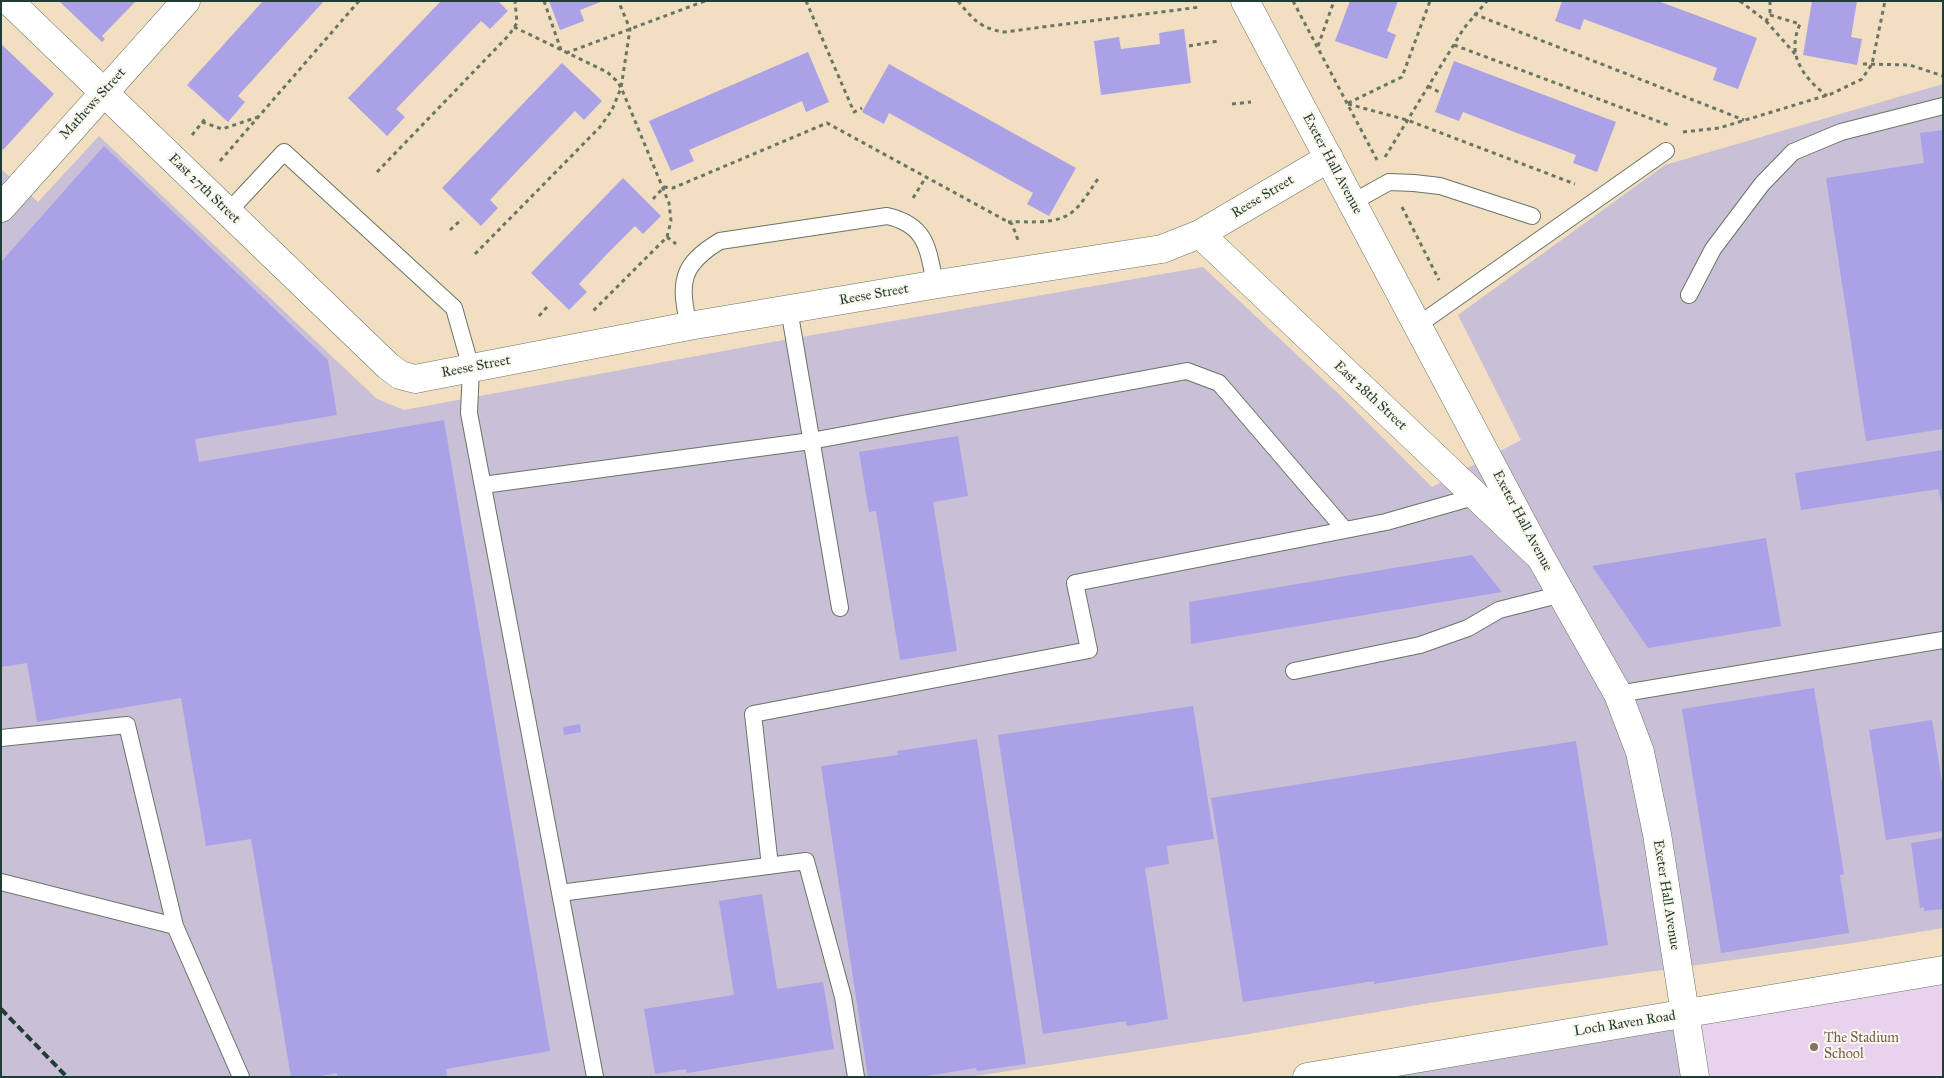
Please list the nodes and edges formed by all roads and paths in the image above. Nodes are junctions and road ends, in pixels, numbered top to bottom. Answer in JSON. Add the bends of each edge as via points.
{"nodes":[{"id":1,"x":9,"y":1,"type":"edge"},
{"id":2,"x":186,"y":1,"type":"edge"},
{"id":3,"x":359,"y":1,"type":"edge"},
{"id":4,"x":514,"y":1,"type":"edge"},
{"id":5,"x":544,"y":1,"type":"edge"},
{"id":6,"x":706,"y":1,"type":"edge"},
{"id":7,"x":806,"y":1,"type":"edge"},
{"id":8,"x":958,"y":1,"type":"edge"},
{"id":9,"x":1244,"y":1,"type":"edge"},
{"id":10,"x":1294,"y":1,"type":"edge"},
{"id":11,"x":1334,"y":1,"type":"edge"},
{"id":12,"x":1430,"y":1,"type":"edge"},
{"id":13,"x":1487,"y":1,"type":"edge"},
{"id":14,"x":1740,"y":1,"type":"edge"},
{"id":15,"x":1770,"y":1,"type":"edge"},
{"id":16,"x":1885,"y":1,"type":"edge"},
{"id":17,"x":620,"y":5,"type":"dead end"},
{"id":18,"x":1200,"y":7,"type":"dead end"},
{"id":19,"x":1474,"y":14,"type":"junction"},
{"id":20,"x":1770,"y":15,"type":"junction"},
{"id":21,"x":1766,"y":21,"type":"junction"},
{"id":22,"x":514,"y":28,"type":"junction"},
{"id":23,"x":630,"y":29,"type":"junction"},
{"id":24,"x":1218,"y":41,"type":"dead end"},
{"id":25,"x":1454,"y":45,"type":"junction"},
{"id":26,"x":1189,"y":46,"type":"dead end"},
{"id":27,"x":1318,"y":47,"type":"junction"},
{"id":28,"x":561,"y":50,"type":"junction"},
{"id":29,"x":566,"y":53,"type":"junction"},
{"id":30,"x":1795,"y":54,"type":"junction"},
{"id":31,"x":1863,"y":64,"type":"dead end"},
{"id":32,"x":1872,"y":64,"type":"junction"},
{"id":33,"x":1943,"y":76,"type":"edge"},
{"id":34,"x":1428,"y":86,"type":"junction"},
{"id":35,"x":621,"y":88,"type":"junction"},
{"id":36,"x":104,"y":92,"type":"junction"},
{"id":37,"x":1439,"y":92,"type":"dead end"},
{"id":38,"x":1826,"y":96,"type":"junction"},
{"id":39,"x":1250,"y":102,"type":"dead end"},
{"id":40,"x":1347,"y":103,"type":"junction"},
{"id":41,"x":1232,"y":104,"type":"dead end"},
{"id":42,"x":1943,"y":106,"type":"edge"},
{"id":43,"x":862,"y":108,"type":"dead end"},
{"id":44,"x":258,"y":117,"type":"junction"},
{"id":45,"x":1407,"y":120,"type":"junction"},
{"id":46,"x":1745,"y":120,"type":"junction"},
{"id":47,"x":1680,"y":132,"type":"dead end"},
{"id":48,"x":1685,"y":132,"type":"junction"},
{"id":49,"x":192,"y":134,"type":"dead end"},
{"id":50,"x":1666,"y":151,"type":"dead end"},
{"id":51,"x":1329,"y":158,"type":"junction"},
{"id":52,"x":219,"y":162,"type":"dead end"},
{"id":53,"x":1380,"y":165,"type":"junction"},
{"id":54,"x":377,"y":172,"type":"dead end"},
{"id":55,"x":1100,"y":176,"type":"dead end"},
{"id":56,"x":926,"y":177,"type":"junction"},
{"id":57,"x":1389,"y":182,"type":"junction"},
{"id":58,"x":1581,"y":186,"type":"dead end"},
{"id":59,"x":664,"y":187,"type":"junction"},
{"id":60,"x":653,"y":199,"type":"dead end"},
{"id":61,"x":1353,"y":202,"type":"junction"},
{"id":62,"x":909,"y":204,"type":"dead end"},
{"id":63,"x":1,"y":208,"type":"edge"},
{"id":64,"x":228,"y":212,"type":"junction"},
{"id":65,"x":1532,"y":216,"type":"dead end"},
{"id":66,"x":462,"y":219,"type":"dead end"},
{"id":67,"x":1008,"y":222,"type":"junction"},
{"id":68,"x":450,"y":230,"type":"dead end"},
{"id":69,"x":1200,"y":234,"type":"junction"},
{"id":70,"x":1018,"y":240,"type":"dead end"},
{"id":71,"x":476,"y":254,"type":"dead end"},
{"id":72,"x":935,"y":284,"type":"junction"},
{"id":73,"x":1689,"y":295,"type":"dead end"},
{"id":74,"x":1451,"y":302,"type":"junction"},
{"id":75,"x":548,"y":306,"type":"dead end"},
{"id":76,"x":788,"y":309,"type":"junction"},
{"id":77,"x":539,"y":316,"type":"dead end"},
{"id":78,"x":586,"y":318,"type":"dead end"},
{"id":79,"x":1418,"y":325,"type":"junction"},
{"id":80,"x":689,"y":326,"type":"junction"},
{"id":81,"x":472,"y":368,"type":"junction"},
{"id":82,"x":400,"y":375,"type":"joint"},
{"id":83,"x":811,"y":442,"type":"junction"},
{"id":84,"x":482,"y":485,"type":"junction"},
{"id":85,"x":1477,"y":496,"type":"junction"},
{"id":86,"x":1345,"y":530,"type":"junction"},
{"id":87,"x":1541,"y":558,"type":"junction"},
{"id":88,"x":1562,"y":594,"type":"junction"},
{"id":89,"x":840,"y":608,"type":"dead end"},
{"id":90,"x":1943,"y":640,"type":"edge"},
{"id":91,"x":1294,"y":671,"type":"dead end"},
{"id":92,"x":1618,"y":694,"type":"junction"},
{"id":93,"x":1,"y":738,"type":"edge"},
{"id":94,"x":770,"y":866,"type":"junction"},
{"id":95,"x":1,"y":882,"type":"edge"},
{"id":96,"x":560,"y":893,"type":"junction"},
{"id":97,"x":175,"y":926,"type":"junction"},
{"id":98,"x":1943,"y":970,"type":"edge"},
{"id":99,"x":1685,"y":1014,"type":"junction"},
{"id":100,"x":241,"y":1077,"type":"edge"},
{"id":101,"x":595,"y":1077,"type":"edge"},
{"id":102,"x":856,"y":1077,"type":"edge"},
{"id":103,"x":1307,"y":1077,"type":"edge"},
{"id":104,"x":1695,"y":1077,"type":"edge"}],
"edges":[{"from":1,"to":36,"type":"street","name":"East 27th Street"},
{"from":2,"to":36,"type":"street","name":"Mathews Street"},
{"from":3,"to":44,"type":"path"},
{"from":4,"to":22,"type":"path","via":[[517,23]]},
{"from":5,"to":28,"type":"path"},
{"from":6,"to":23,"type":"path"},
{"from":7,"to":43,"type":"path","via":[[854,112]]},
{"from":8,"to":18,"type":"path","via":[[978,24],[1004,32]]},
{"from":9,"to":51,"type":"street","name":"Exeter Hall Avenue"},
{"from":10,"to":27,"type":"path"},
{"from":11,"to":27,"type":"path"},
{"from":12,"to":40,"type":"path","via":[[1402,77]]},
{"from":13,"to":19,"type":"path"},
{"from":14,"to":21,"type":"path"},
{"from":15,"to":20,"type":"path"},
{"from":16,"to":32,"type":"path"},
{"from":17,"to":23,"type":"path"},
{"from":19,"to":25,"type":"path"},
{"from":19,"to":46,"type":"path"},
{"from":20,"to":21,"type":"path"},
{"from":20,"to":30,"type":"path","via":[[1800,24]]},
{"from":21,"to":30,"type":"path"},
{"from":22,"to":28,"type":"path"},
{"from":22,"to":54,"type":"path"},
{"from":23,"to":29,"type":"path"},
{"from":23,"to":35,"type":"path"},
{"from":24,"to":26,"type":"path"},
{"from":25,"to":34,"type":"path"},
{"from":25,"to":48,"type":"path"},
{"from":27,"to":40,"type":"path"},
{"from":28,"to":29,"type":"path"},
{"from":29,"to":35,"type":"path","via":[[607,72]]},
{"from":30,"to":38,"type":"path","via":[[1796,62],[1807,77]]},
{"from":31,"to":32,"type":"path"},
{"from":32,"to":33,"type":"path","via":[[1910,65]]},
{"from":32,"to":38,"type":"path","via":[[1862,79]]},
{"from":34,"to":37,"type":"path"},
{"from":34,"to":45,"type":"path"},
{"from":35,"to":59,"type":"path"},
{"from":35,"to":71,"type":"path","via":[[612,110],[600,127]]},
{"from":36,"to":63,"type":"street","name":"Mathews Street"},
{"from":36,"to":64,"type":"street","name":"East 27th Street"},
{"from":38,"to":46,"type":"path"},
{"from":39,"to":41,"type":"path"},
{"from":40,"to":45,"type":"path"},
{"from":40,"to":53,"type":"path"},
{"from":42,"to":73,"type":"lane","via":[[1841,132],[1793,152],[1762,184],[1713,249]]},
{"from":44,"to":49,"type":"path","via":[[222,129],[203,121]]},
{"from":44,"to":52,"type":"path"},
{"from":45,"to":53,"type":"path"},
{"from":45,"to":58,"type":"path"},
{"from":46,"to":48,"type":"path","via":[[1719,128]]},
{"from":47,"to":48,"type":"path"},
{"from":50,"to":74,"type":"lane"},
{"from":51,"to":61,"type":"street","name":"Exeter Hall Avenue"},
{"from":51,"to":69,"type":"street","name":"Reese Street"},
{"from":53,"to":57,"type":"path"},
{"from":55,"to":67,"type":"path","via":[[1069,214],[1054,220]]},
{"from":56,"to":59,"type":"path","via":[[827,123],[673,188]]},
{"from":56,"to":62,"type":"path"},
{"from":56,"to":67,"type":"path"},
{"from":57,"to":61,"type":"lane"},
{"from":57,"to":65,"type":"lane","via":[[1440,186]]},
{"from":57,"to":74,"type":"path"},
{"from":59,"to":60,"type":"path"},
{"from":59,"to":78,"type":"path","via":[[671,221],[667,237]]},
{"from":61,"to":79,"type":"street","name":"Exeter Hall Avenue"},
{"from":64,"to":81,"type":"lane","via":[[284,152],[454,308]]},
{"from":64,"to":82,"type":"street","name":"East 27th Street"},
{"from":66,"to":68,"type":"path"},
{"from":67,"to":70,"type":"path","via":[[1012,224]]},
{"from":69,"to":72,"type":"street","name":"Reese Street","via":[[1162,249]]},
{"from":69,"to":85,"type":"street","name":"East 28th Street"},
{"from":72,"to":76,"type":"street","name":"Reese Street"},
{"from":72,"to":80,"type":"lane","via":[[926,243],[903,219],[887,216],[720,241],[693,260],[684,280],[683,301]]},
{"from":74,"to":79,"type":"lane"},
{"from":75,"to":77,"type":"path"},
{"from":76,"to":80,"type":"street","name":"Reese Street"},
{"from":76,"to":83,"type":"lane"},
{"from":79,"to":87,"type":"street","name":"Exeter Hall Avenue"},
{"from":80,"to":81,"type":"street","name":"Reese Street"},
{"from":81,"to":82,"type":"street","name":"Reese Street","via":[[415,378]]},
{"from":81,"to":84,"type":"lane","via":[[469,413]]},
{"from":83,"to":84,"type":"lane"},
{"from":83,"to":86,"type":"lane","via":[[1187,371],[1219,383]]},
{"from":83,"to":89,"type":"lane"},
{"from":84,"to":96,"type":"lane"},
{"from":85,"to":86,"type":"lane"},
{"from":85,"to":87,"type":"street","name":"East 28th Street"},
{"from":86,"to":94,"type":"lane","via":[[1075,583],[1089,650],[753,714]]},
{"from":87,"to":88,"type":"street","name":"Exeter Hall Avenue"},
{"from":88,"to":91,"type":"lane","via":[[1499,610],[1468,628],[1420,645]]},
{"from":88,"to":92,"type":"street","name":"Exeter Hall Avenue"},
{"from":90,"to":92,"type":"lane"},
{"from":92,"to":99,"type":"street","name":"Exeter Hall Avenue","via":[[1642,761],[1657,834]]},
{"from":93,"to":97,"type":"lane","via":[[128,724]]},
{"from":94,"to":96,"type":"lane"},
{"from":94,"to":102,"type":"lane","via":[[806,861],[842,996]]},
{"from":95,"to":97,"type":"lane"},
{"from":96,"to":101,"type":"lane"},
{"from":97,"to":100,"type":"lane"},
{"from":98,"to":99,"type":"street","name":"Loch Raven Road"},
{"from":99,"to":103,"type":"street","name":"Loch Raven Road"},
{"from":99,"to":104,"type":"street","name":"Exeter Hall Avenue"}]}
